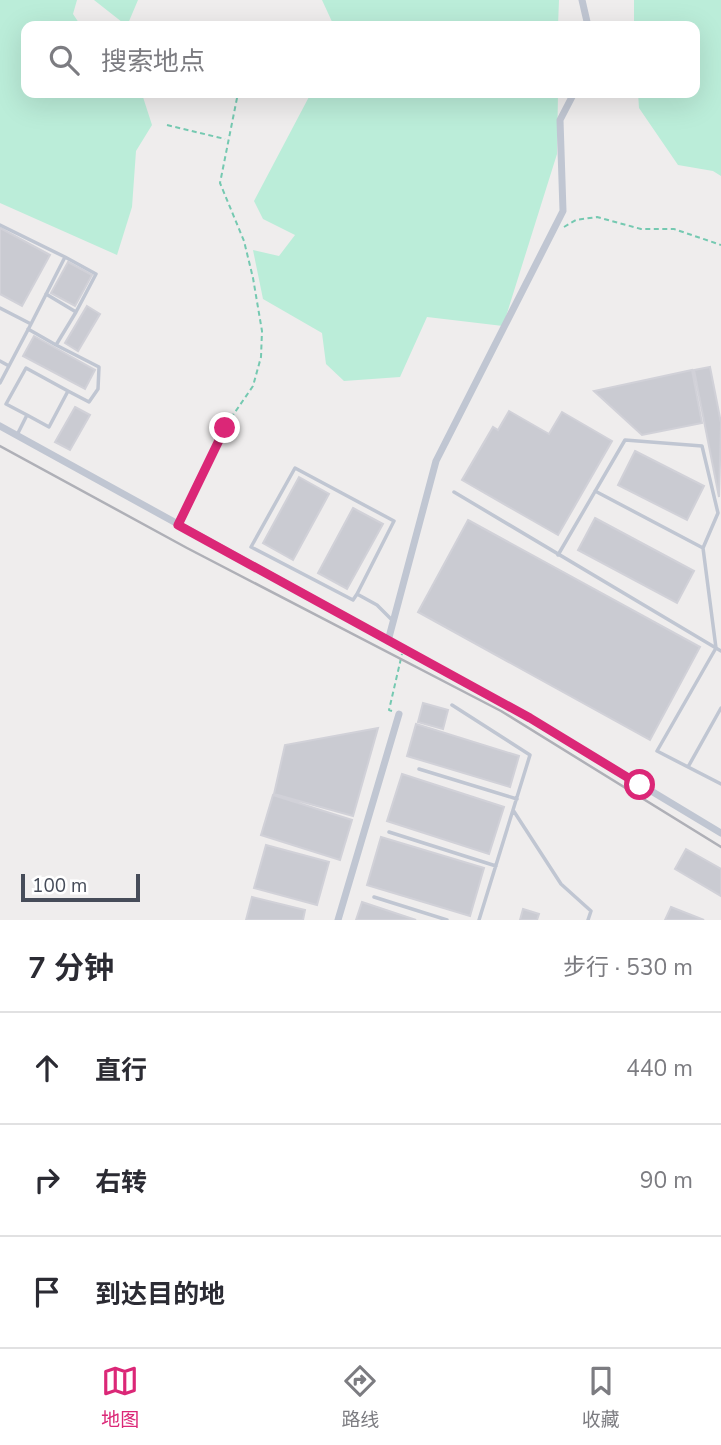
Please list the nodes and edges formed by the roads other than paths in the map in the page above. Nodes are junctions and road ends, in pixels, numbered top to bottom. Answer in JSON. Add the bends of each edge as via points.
{"nodes":[{"id":1,"x":582,"y":0,"type":"edge"},
{"id":2,"x":587,"y":21,"type":"edge"},
{"id":3,"x":571,"y":98,"type":"edge"},
{"id":4,"x":0,"y":225,"type":"edge"},
{"id":5,"x":65,"y":257,"type":"junction"},
{"id":6,"x":46,"y":294,"type":"junction"},
{"id":7,"x":0,"y":308,"type":"edge"},
{"id":8,"x":76,"y":312,"type":"junction"},
{"id":9,"x":29,"y":327,"type":"junction"},
{"id":10,"x":56,"y":345,"type":"junction"},
{"id":11,"x":0,"y":361,"type":"edge"},
{"id":12,"x":9,"y":366,"type":"junction"},
{"id":13,"x":0,"y":383,"type":"edge"},
{"id":14,"x":68,"y":391,"type":"junction"},
{"id":15,"x":0,"y":401,"type":"edge"},
{"id":16,"x":6,"y":404,"type":"junction"},
{"id":17,"x":27,"y":415,"type":"junction"},
{"id":18,"x":0,"y":426,"type":"edge"},
{"id":19,"x":17,"y":435,"type":"junction"},
{"id":20,"x":595,"y":491,"type":"junction"},
{"id":21,"x":454,"y":492,"type":"dead end"},
{"id":22,"x":703,"y":548,"type":"junction"},
{"id":23,"x":558,"y":555,"type":"junction"},
{"id":24,"x":357,"y":594,"type":"junction"},
{"id":25,"x":394,"y":621,"type":"junction"},
{"id":26,"x":388,"y":641,"type":"junction"},
{"id":27,"x":716,"y":648,"type":"junction"},
{"id":28,"x":721,"y":651,"type":"edge"},
{"id":29,"x":452,"y":705,"type":"dead end"},
{"id":30,"x":721,"y":708,"type":"edge"},
{"id":31,"x":398,"y":713,"type":"road end"},
{"id":32,"x":688,"y":767,"type":"junction"},
{"id":33,"x":419,"y":769,"type":"dead end"},
{"id":34,"x":721,"y":784,"type":"edge"},
{"id":35,"x":517,"y":799,"type":"junction"},
{"id":36,"x":513,"y":810,"type":"junction"},
{"id":37,"x":389,"y":832,"type":"dead end"},
{"id":38,"x":721,"y":833,"type":"edge"},
{"id":39,"x":496,"y":866,"type":"junction"},
{"id":40,"x":374,"y":897,"type":"dead end"},
{"id":41,"x":338,"y":920,"type":"edge"},
{"id":42,"x":447,"y":920,"type":"edge"},
{"id":43,"x":479,"y":920,"type":"edge"},
{"id":44,"x":588,"y":920,"type":"edge"}],
"edges":[{"from":1,"to":2,"type":"street"},
{"from":3,"to":25,"type":"street","via":[[560,120],[563,211],[436,461]]},
{"from":4,"to":5,"type":"lane"},
{"from":5,"to":6,"type":"lane"},
{"from":5,"to":8,"type":"lane","via":[[96,274]]},
{"from":6,"to":8,"type":"lane"},
{"from":6,"to":9,"type":"lane"},
{"from":7,"to":9,"type":"lane"},
{"from":8,"to":10,"type":"lane"},
{"from":9,"to":10,"type":"lane"},
{"from":9,"to":12,"type":"lane"},
{"from":10,"to":14,"type":"lane","via":[[99,367],[97,389],[89,402]]},
{"from":11,"to":12,"type":"lane"},
{"from":12,"to":13,"type":"lane"},
{"from":14,"to":16,"type":"lane","via":[[26,368]]},
{"from":14,"to":17,"type":"lane","via":[[48,427]]},
{"from":15,"to":16,"type":"lane"},
{"from":16,"to":17,"type":"lane"},
{"from":17,"to":19,"type":"lane"},
{"from":18,"to":19,"type":"street"},
{"from":19,"to":26,"type":"street"},
{"from":20,"to":22,"type":"lane"},
{"from":20,"to":22,"type":"lane","via":[[625,440],[702,446],[718,513]]},
{"from":20,"to":23,"type":"lane"},
{"from":21,"to":23,"type":"lane"},
{"from":22,"to":27,"type":"lane"},
{"from":23,"to":27,"type":"lane"},
{"from":24,"to":24,"type":"lane","via":[[394,520],[295,468],[251,547],[353,600]]},
{"from":24,"to":25,"type":"lane"},
{"from":25,"to":26,"type":"street"},
{"from":26,"to":38,"type":"street","via":[[530,718]]},
{"from":27,"to":28,"type":"lane"},
{"from":27,"to":32,"type":"lane","via":[[657,751]]},
{"from":29,"to":35,"type":"lane","via":[[530,755]]},
{"from":30,"to":32,"type":"lane"},
{"from":31,"to":41,"type":"street"},
{"from":32,"to":34,"type":"lane"},
{"from":33,"to":35,"type":"lane"},
{"from":35,"to":36,"type":"lane"},
{"from":36,"to":39,"type":"lane"},
{"from":36,"to":44,"type":"lane","via":[[561,884],[591,911]]},
{"from":37,"to":39,"type":"lane"},
{"from":39,"to":43,"type":"lane"},
{"from":40,"to":42,"type":"lane"}]}
